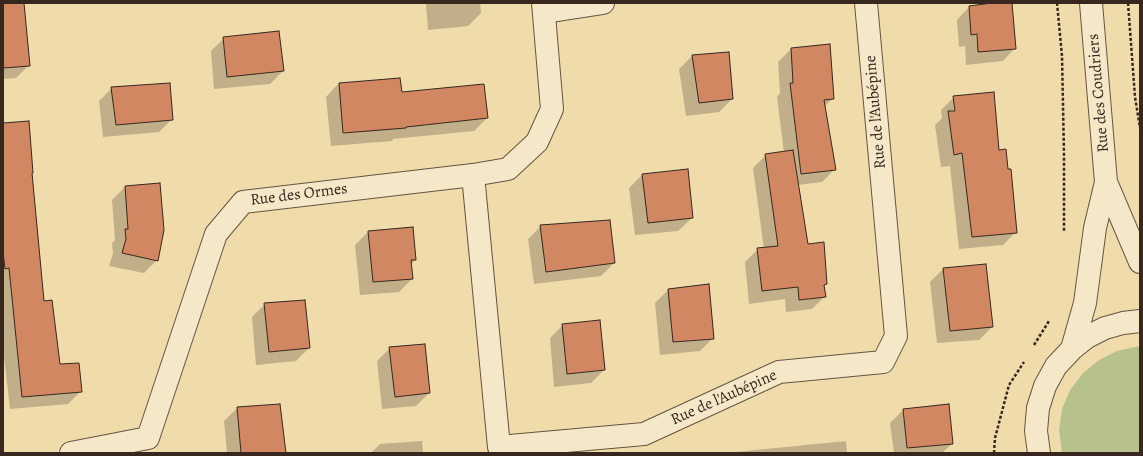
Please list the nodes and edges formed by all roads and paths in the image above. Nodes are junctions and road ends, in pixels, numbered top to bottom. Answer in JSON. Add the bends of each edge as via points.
{"nodes":[{"id":1,"x":602,"y":3,"type":"edge"},
{"id":2,"x":866,"y":3,"type":"edge"},
{"id":3,"x":1057,"y":3,"type":"edge"},
{"id":4,"x":1091,"y":3,"type":"edge"},
{"id":5,"x":1128,"y":3,"type":"edge"},
{"id":6,"x":544,"y":8,"type":"edge"},
{"id":7,"x":1140,"y":128,"type":"edge"},
{"id":8,"x":473,"y":175,"type":"junction"},
{"id":9,"x":1106,"y":182,"type":"junction"},
{"id":10,"x":1064,"y":234,"type":"dead end"},
{"id":11,"x":1140,"y":262,"type":"edge"},
{"id":12,"x":1140,"y":321,"type":"edge"},
{"id":13,"x":1072,"y":349,"type":"junction"},
{"id":14,"x":71,"y":453,"type":"edge"},
{"id":15,"x":1038,"y":453,"type":"edge"}],
"edges":[{"from":1,"to":6,"type":"street"},
{"from":2,"to":8,"type":"street","name":"Rue de l'Aubépine","via":[[896,336],[884,362],[779,372],[644,434],[499,447]]},
{"from":3,"to":10,"type":"path","via":[[1062,56]]},
{"from":4,"to":9,"type":"street","name":"Rue des Coudriers"},
{"from":5,"to":7,"type":"path","via":[[1135,97]]},
{"from":6,"to":8,"type":"street","name":"Rue des Ormes","via":[[552,109],[537,142],[508,169]]},
{"from":8,"to":14,"type":"street","name":"Rue des Ormes","via":[[243,202],[216,234],[148,438]]},
{"from":9,"to":11,"type":"street","name":"Rue des Coudriers"},
{"from":9,"to":13,"type":"street","name":"Rue des Coudriers","via":[[1095,228],[1085,303]]},
{"from":12,"to":13,"type":"street","via":[[1105,328],[1087,337]]},
{"from":13,"to":15,"type":"street","via":[[1056,366],[1045,386],[1038,408]]}]}
